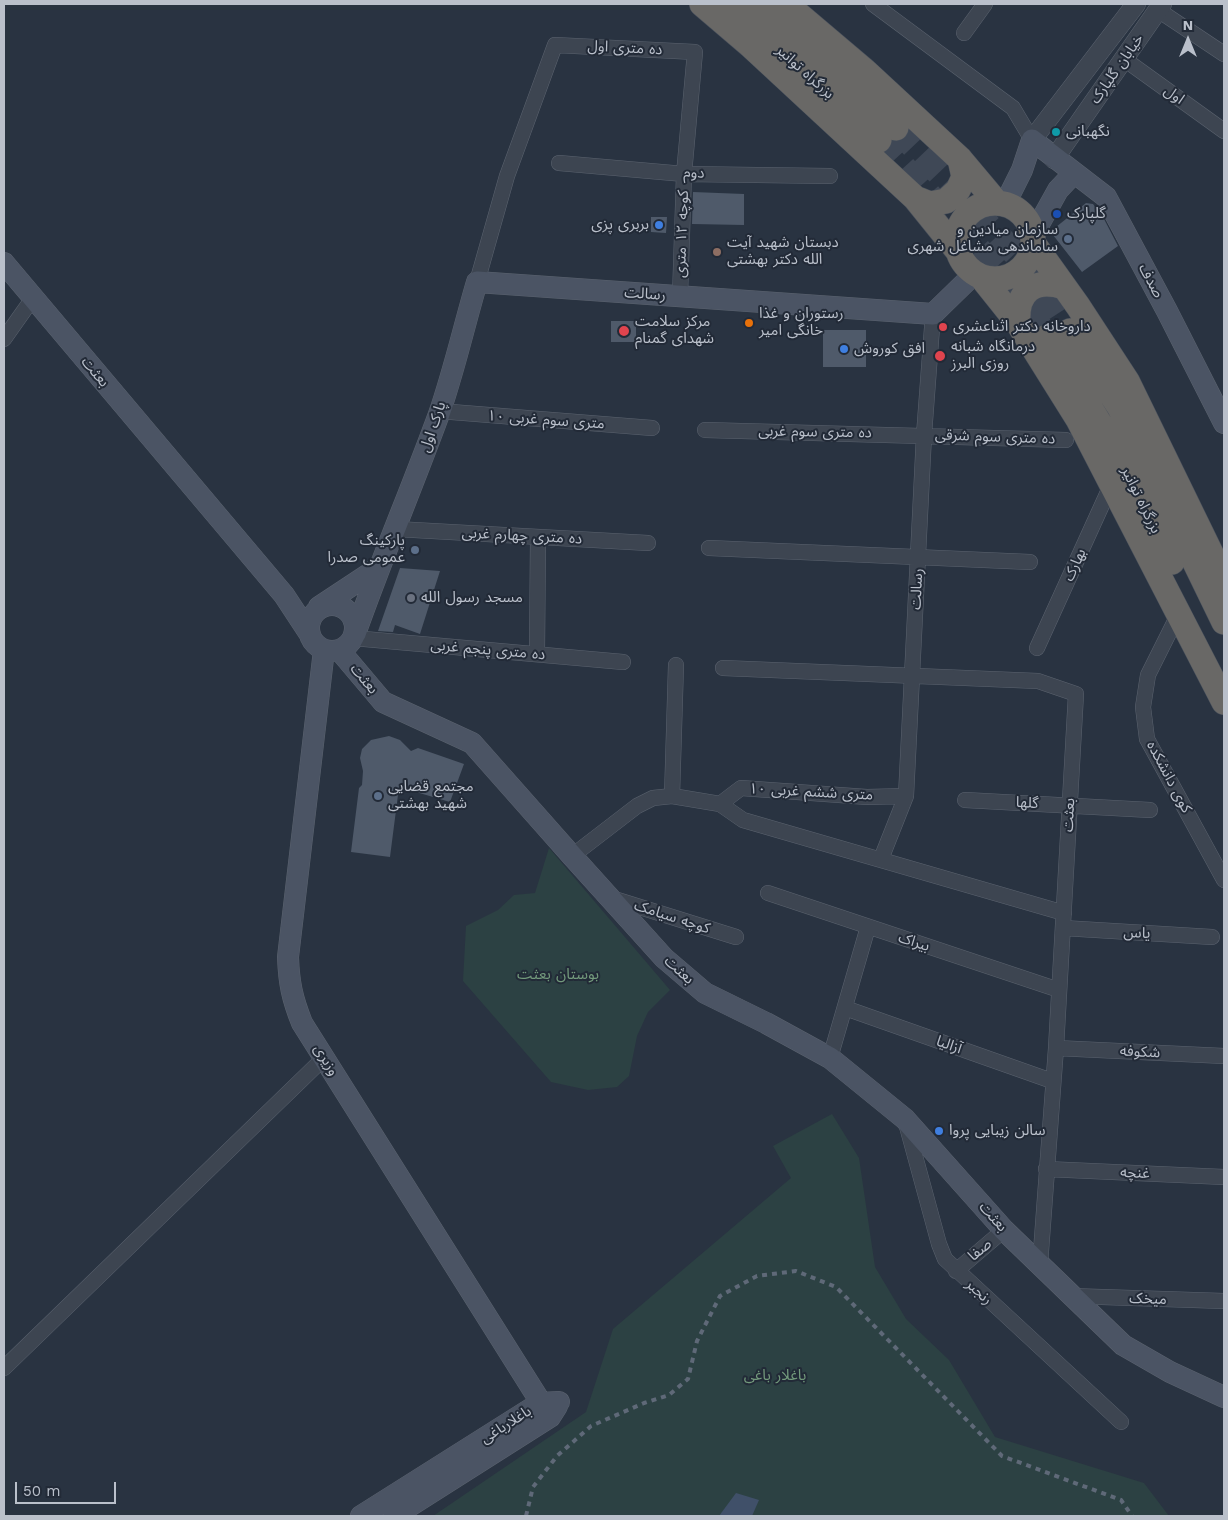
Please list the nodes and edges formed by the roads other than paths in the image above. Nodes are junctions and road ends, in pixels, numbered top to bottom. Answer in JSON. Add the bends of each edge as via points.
{"nodes":[{"id":1,"x":702,"y":4,"type":"edge"},
{"id":2,"x":730,"y":4,"type":"edge"},
{"id":3,"x":756,"y":4,"type":"edge"},
{"id":4,"x":786,"y":4,"type":"edge"},
{"id":5,"x":873,"y":4,"type":"edge"},
{"id":6,"x":985,"y":4,"type":"edge"},
{"id":7,"x":1136,"y":4,"type":"edge"},
{"id":8,"x":1160,"y":7,"type":"edge"},
{"id":9,"x":964,"y":33,"type":"dead end"},
{"id":10,"x":695,"y":52,"type":"joint"},
{"id":11,"x":1224,"y":54,"type":"edge"},
{"id":12,"x":1124,"y":59,"type":"junction"},
{"id":13,"x":1224,"y":131,"type":"edge"},
{"id":14,"x":1032,"y":140,"type":"junction"},
{"id":15,"x":960,"y":159,"type":"junction"},
{"id":16,"x":1054,"y":159,"type":"junction"},
{"id":17,"x":559,"y":164,"type":"dead end"},
{"id":18,"x":1074,"y":173,"type":"junction"},
{"id":19,"x":684,"y":174,"type":"junction"},
{"id":20,"x":830,"y":176,"type":"dead end"},
{"id":21,"x":914,"y":198,"type":"junction"},
{"id":22,"x":1001,"y":203,"type":"junction"},
{"id":23,"x":1033,"y":239,"type":"junction"},
{"id":24,"x":957,"y":250,"type":"junction"},
{"id":25,"x":4,"y":263,"type":"edge"},
{"id":26,"x":978,"y":276,"type":"junction"},
{"id":27,"x":477,"y":282,"type":"junction"},
{"id":28,"x":1064,"y":287,"type":"junction"},
{"id":29,"x":680,"y":296,"type":"junction"},
{"id":30,"x":33,"y":298,"type":"junction"},
{"id":31,"x":933,"y":314,"type":"junction"},
{"id":32,"x":1018,"y":323,"type":"junction"},
{"id":33,"x":4,"y":339,"type":"edge"},
{"id":34,"x":439,"y":412,"type":"junction"},
{"id":35,"x":1224,"y":423,"type":"edge"},
{"id":36,"x":652,"y":428,"type":"dead end"},
{"id":37,"x":705,"y":430,"type":"dead end"},
{"id":38,"x":924,"y":435,"type":"junction"},
{"id":39,"x":1066,"y":440,"type":"dead end"},
{"id":40,"x":1112,"y":483,"type":"junction"},
{"id":41,"x":396,"y":529,"type":"junction"},
{"id":42,"x":538,"y":537,"type":"junction"},
{"id":43,"x":648,"y":543,"type":"dead end"},
{"id":44,"x":710,"y":548,"type":"dead end"},
{"id":45,"x":918,"y":557,"type":"junction"},
{"id":46,"x":1030,"y":562,"type":"dead end"},
{"id":47,"x":378,"y":568,"type":"junction"},
{"id":48,"x":1224,"y":580,"type":"edge"},
{"id":49,"x":284,"y":595,"type":"junction"},
{"id":50,"x":320,"y":608,"type":"junction"},
{"id":51,"x":1179,"y":613,"type":"junction"},
{"id":52,"x":1224,"y":622,"type":"edge"},
{"id":53,"x":309,"y":634,"type":"junction"},
{"id":54,"x":343,"y":643,"type":"junction"},
{"id":55,"x":1037,"y":648,"type":"dead end"},
{"id":56,"x":537,"y":654,"type":"junction"},
{"id":57,"x":623,"y":662,"type":"dead end"},
{"id":58,"x":676,"y":665,"type":"dead end"},
{"id":59,"x":723,"y":668,"type":"dead end"},
{"id":60,"x":1224,"y":669,"type":"edge"},
{"id":61,"x":912,"y":676,"type":"junction"},
{"id":62,"x":1224,"y":702,"type":"edge"},
{"id":63,"x":672,"y":796,"type":"junction"},
{"id":64,"x":906,"y":796,"type":"junction"},
{"id":65,"x":965,"y":800,"type":"dead end"},
{"id":66,"x":720,"y":804,"type":"junction"},
{"id":67,"x":1070,"y":805,"type":"junction"},
{"id":68,"x":1150,"y":810,"type":"dead end"},
{"id":69,"x":572,"y":856,"type":"junction"},
{"id":70,"x":881,"y":859,"type":"junction"},
{"id":71,"x":1224,"y":880,"type":"edge"},
{"id":72,"x":768,"y":893,"type":"dead end"},
{"id":73,"x":609,"y":897,"type":"junction"},
{"id":74,"x":1063,"y":921,"type":"junction"},
{"id":75,"x":868,"y":927,"type":"junction"},
{"id":76,"x":736,"y":937,"type":"dead end"},
{"id":77,"x":1212,"y":937,"type":"dead end"},
{"id":78,"x":1059,"y":990,"type":"junction"},
{"id":79,"x":845,"y":1008,"type":"junction"},
{"id":80,"x":1056,"y":1048,"type":"junction"},
{"id":81,"x":1224,"y":1056,"type":"edge"},
{"id":82,"x":324,"y":1058,"type":"junction"},
{"id":83,"x":830,"y":1058,"type":"junction"},
{"id":84,"x":1052,"y":1081,"type":"junction"},
{"id":85,"x":905,"y":1119,"type":"junction"},
{"id":86,"x":1046,"y":1169,"type":"junction"},
{"id":87,"x":1224,"y":1177,"type":"edge"},
{"id":88,"x":1004,"y":1230,"type":"junction"},
{"id":89,"x":1040,"y":1266,"type":"junction"},
{"id":90,"x":956,"y":1271,"type":"junction"},
{"id":91,"x":1071,"y":1296,"type":"junction"},
{"id":92,"x":1224,"y":1301,"type":"edge"},
{"id":93,"x":4,"y":1368,"type":"edge"},
{"id":94,"x":1224,"y":1398,"type":"edge"},
{"id":95,"x":545,"y":1410,"type":"junction"},
{"id":96,"x":1122,"y":1422,"type":"dead end"},
{"id":97,"x":362,"y":1516,"type":"edge"},
{"id":98,"x":394,"y":1516,"type":"edge"}],
"edges":[{"from":1,"to":21,"type":"highway"},
{"from":2,"to":3,"type":"highway","name":"بزرگراه توانیر","via":[[888,134]]},
{"from":4,"to":15,"type":"highway"},
{"from":5,"to":14,"type":"street","via":[[1013,108]]},
{"from":6,"to":9,"type":"street"},
{"from":7,"to":14,"type":"street","name":"خیابان گلپارک"},
{"from":8,"to":11,"type":"street"},
{"from":8,"to":12,"type":"street","name":"خیابان گلپارک"},
{"from":10,"to":19,"type":"street","name":"کوچه ۱۲ متری"},
{"from":10,"to":27,"type":"street","name":"ده متری اول","via":[[555,45],[507,176]]},
{"from":12,"to":13,"type":"street","name":"اول"},
{"from":12,"to":16,"type":"street","name":"خیابان گلپارک"},
{"from":14,"to":16,"type":"main road","name":"صدف"},
{"from":14,"to":22,"type":"main road","via":[[1022,170]]},
{"from":15,"to":21,"type":"highway","via":[[964,177],[958,190],[946,201],[930,204]]},
{"from":15,"to":22,"type":"highway"},
{"from":16,"to":18,"type":"main road","name":"صدف"},
{"from":17,"to":19,"type":"street","name":"دوم"},
{"from":18,"to":23,"type":"main road","via":[[1058,190]]},
{"from":18,"to":35,"type":"main road","name":"صدف","via":[[1106,197]]},
{"from":19,"to":20,"type":"street","name":"دوم"},
{"from":19,"to":29,"type":"street","name":"کوچه ۱۲ متری"},
{"from":21,"to":24,"type":"highway"},
{"from":22,"to":23,"type":"highway","via":[[1020,212]]},
{"from":22,"to":24,"type":"highway","via":[[985,204],[965,216],[956,238]]},
{"from":23,"to":26,"type":"highway","via":[[1031,255],[1016,273],[1000,279]]},
{"from":23,"to":28,"type":"highway"},
{"from":24,"to":26,"type":"highway","via":[[966,268]]},
{"from":25,"to":30,"type":"main road","name":"بعثت"},
{"from":26,"to":31,"type":"main road"},
{"from":26,"to":32,"type":"highway"},
{"from":27,"to":29,"type":"main road","name":"رسالت"},
{"from":27,"to":34,"type":"main road","name":"پارک اول"},
{"from":28,"to":32,"type":"highway","via":[[1050,283],[1029,290],[1017,309]]},
{"from":28,"to":48,"type":"highway","via":[[1127,381]]},
{"from":29,"to":31,"type":"main road","name":"رسالت"},
{"from":30,"to":33,"type":"street"},
{"from":30,"to":49,"type":"main road","name":"بعثت"},
{"from":31,"to":38,"type":"street","name":"رسالت"},
{"from":32,"to":40,"type":"highway","via":[[1078,419]]},
{"from":34,"to":36,"type":"street","name":"۱۰ متری سوم غربی"},
{"from":34,"to":41,"type":"main road","name":"پارک اول"},
{"from":37,"to":38,"type":"street","name":"ده متری سوم غربی"},
{"from":38,"to":39,"type":"street","name":"ده متری سوم شرقی"},
{"from":38,"to":45,"type":"street","name":"رسالت"},
{"from":40,"to":51,"type":"highway"},
{"from":40,"to":55,"type":"street","name":"بهارک"},
{"from":41,"to":42,"type":"street","name":"ده متری چهارم غربی"},
{"from":41,"to":47,"type":"main road","name":"پارک اول"},
{"from":42,"to":43,"type":"street","name":"ده متری چهارم غربی"},
{"from":42,"to":56,"type":"street"},
{"from":44,"to":45,"type":"street"},
{"from":45,"to":46,"type":"street"},
{"from":45,"to":61,"type":"street","name":"رسالت"},
{"from":47,"to":50,"type":"main road"},
{"from":47,"to":54,"type":"main road","name":"پارک اول"},
{"from":49,"to":50,"type":"main road"},
{"from":49,"to":53,"type":"main road","name":"بعثت"},
{"from":50,"to":53,"type":"main road","via":[[311,619]]},
{"from":50,"to":54,"type":"main road","via":[[342,607],[354,618],[356,626]]},
{"from":51,"to":62,"type":"highway"},
{"from":51,"to":71,"type":"street","name":"کوی دانشکده","via":[[1148,675],[1143,707],[1147,739]]},
{"from":52,"to":60,"type":"highway","name":"بزرگراه توانیر","via":[[1120,408],[1059,334]]},
{"from":53,"to":54,"type":"main road","name":"بعثت","via":[[312,640]]},
{"from":54,"to":56,"type":"street","name":"ده متری پنجم غربی"},
{"from":54,"to":69,"type":"main road","name":"بعثت","via":[[383,702],[472,742]]},
{"from":54,"to":82,"type":"main road","name":"وزیری","via":[[288,957],[293,999],[302,1023]]},
{"from":56,"to":57,"type":"street","name":"ده متری پنجم غربی"},
{"from":58,"to":63,"type":"street"},
{"from":59,"to":61,"type":"street"},
{"from":61,"to":64,"type":"street","name":"رسالت"},
{"from":61,"to":67,"type":"street","name":"بعثت","via":[[1038,681],[1076,694]]},
{"from":63,"to":66,"type":"street"},
{"from":63,"to":69,"type":"street","via":[[654,798],[637,806]]},
{"from":64,"to":66,"type":"street","name":"۱۰ متری ششم غربی","via":[[867,797],[741,788]]},
{"from":64,"to":70,"type":"street","name":"رسالت"},
{"from":65,"to":67,"type":"street","name":"گلها"},
{"from":66,"to":70,"type":"street","via":[[743,820]]},
{"from":67,"to":68,"type":"street","name":"گلها"},
{"from":67,"to":74,"type":"street","name":"بعثت"},
{"from":69,"to":73,"type":"main road","name":"بعثت"},
{"from":70,"to":74,"type":"street"},
{"from":72,"to":75,"type":"street","name":"بیراک"},
{"from":73,"to":76,"type":"street","name":"کوچه سیامک"},
{"from":73,"to":83,"type":"main road","name":"بعثت","via":[[664,958],[705,993]]},
{"from":74,"to":77,"type":"street","name":"یاس"},
{"from":74,"to":78,"type":"street","name":"بعثت"},
{"from":75,"to":78,"type":"street","name":"بیراک"},
{"from":75,"to":79,"type":"street"},
{"from":78,"to":80,"type":"street","name":"بعثت"},
{"from":79,"to":83,"type":"street"},
{"from":79,"to":84,"type":"street","name":"آزالیا"},
{"from":80,"to":81,"type":"street","name":"شکوفه"},
{"from":80,"to":84,"type":"street","name":"بعثت"},
{"from":82,"to":93,"type":"street"},
{"from":82,"to":95,"type":"main road","name":"وزیری"},
{"from":83,"to":85,"type":"main road","name":"بعثت"},
{"from":84,"to":86,"type":"street","name":"بعثت"},
{"from":85,"to":88,"type":"main road","name":"بعثت"},
{"from":85,"to":90,"type":"street","name":"رنجبر","via":[[939,1244],[945,1259]]},
{"from":86,"to":87,"type":"street","name":"غنچه"},
{"from":86,"to":89,"type":"street","name":"بعثت"},
{"from":88,"to":89,"type":"main road","name":"بعثت"},
{"from":88,"to":90,"type":"street","name":"صفا"},
{"from":89,"to":91,"type":"main road","name":"بعثت"},
{"from":90,"to":96,"type":"street","name":"رنجبر"},
{"from":91,"to":92,"type":"street","name":"میخک"},
{"from":91,"to":94,"type":"main road","name":"بعثت","via":[[1123,1345]]},
{"from":95,"to":97,"type":"main road","name":"باغلارباغی"},
{"from":95,"to":98,"type":"main road","name":"باغلارباغی"}]}
